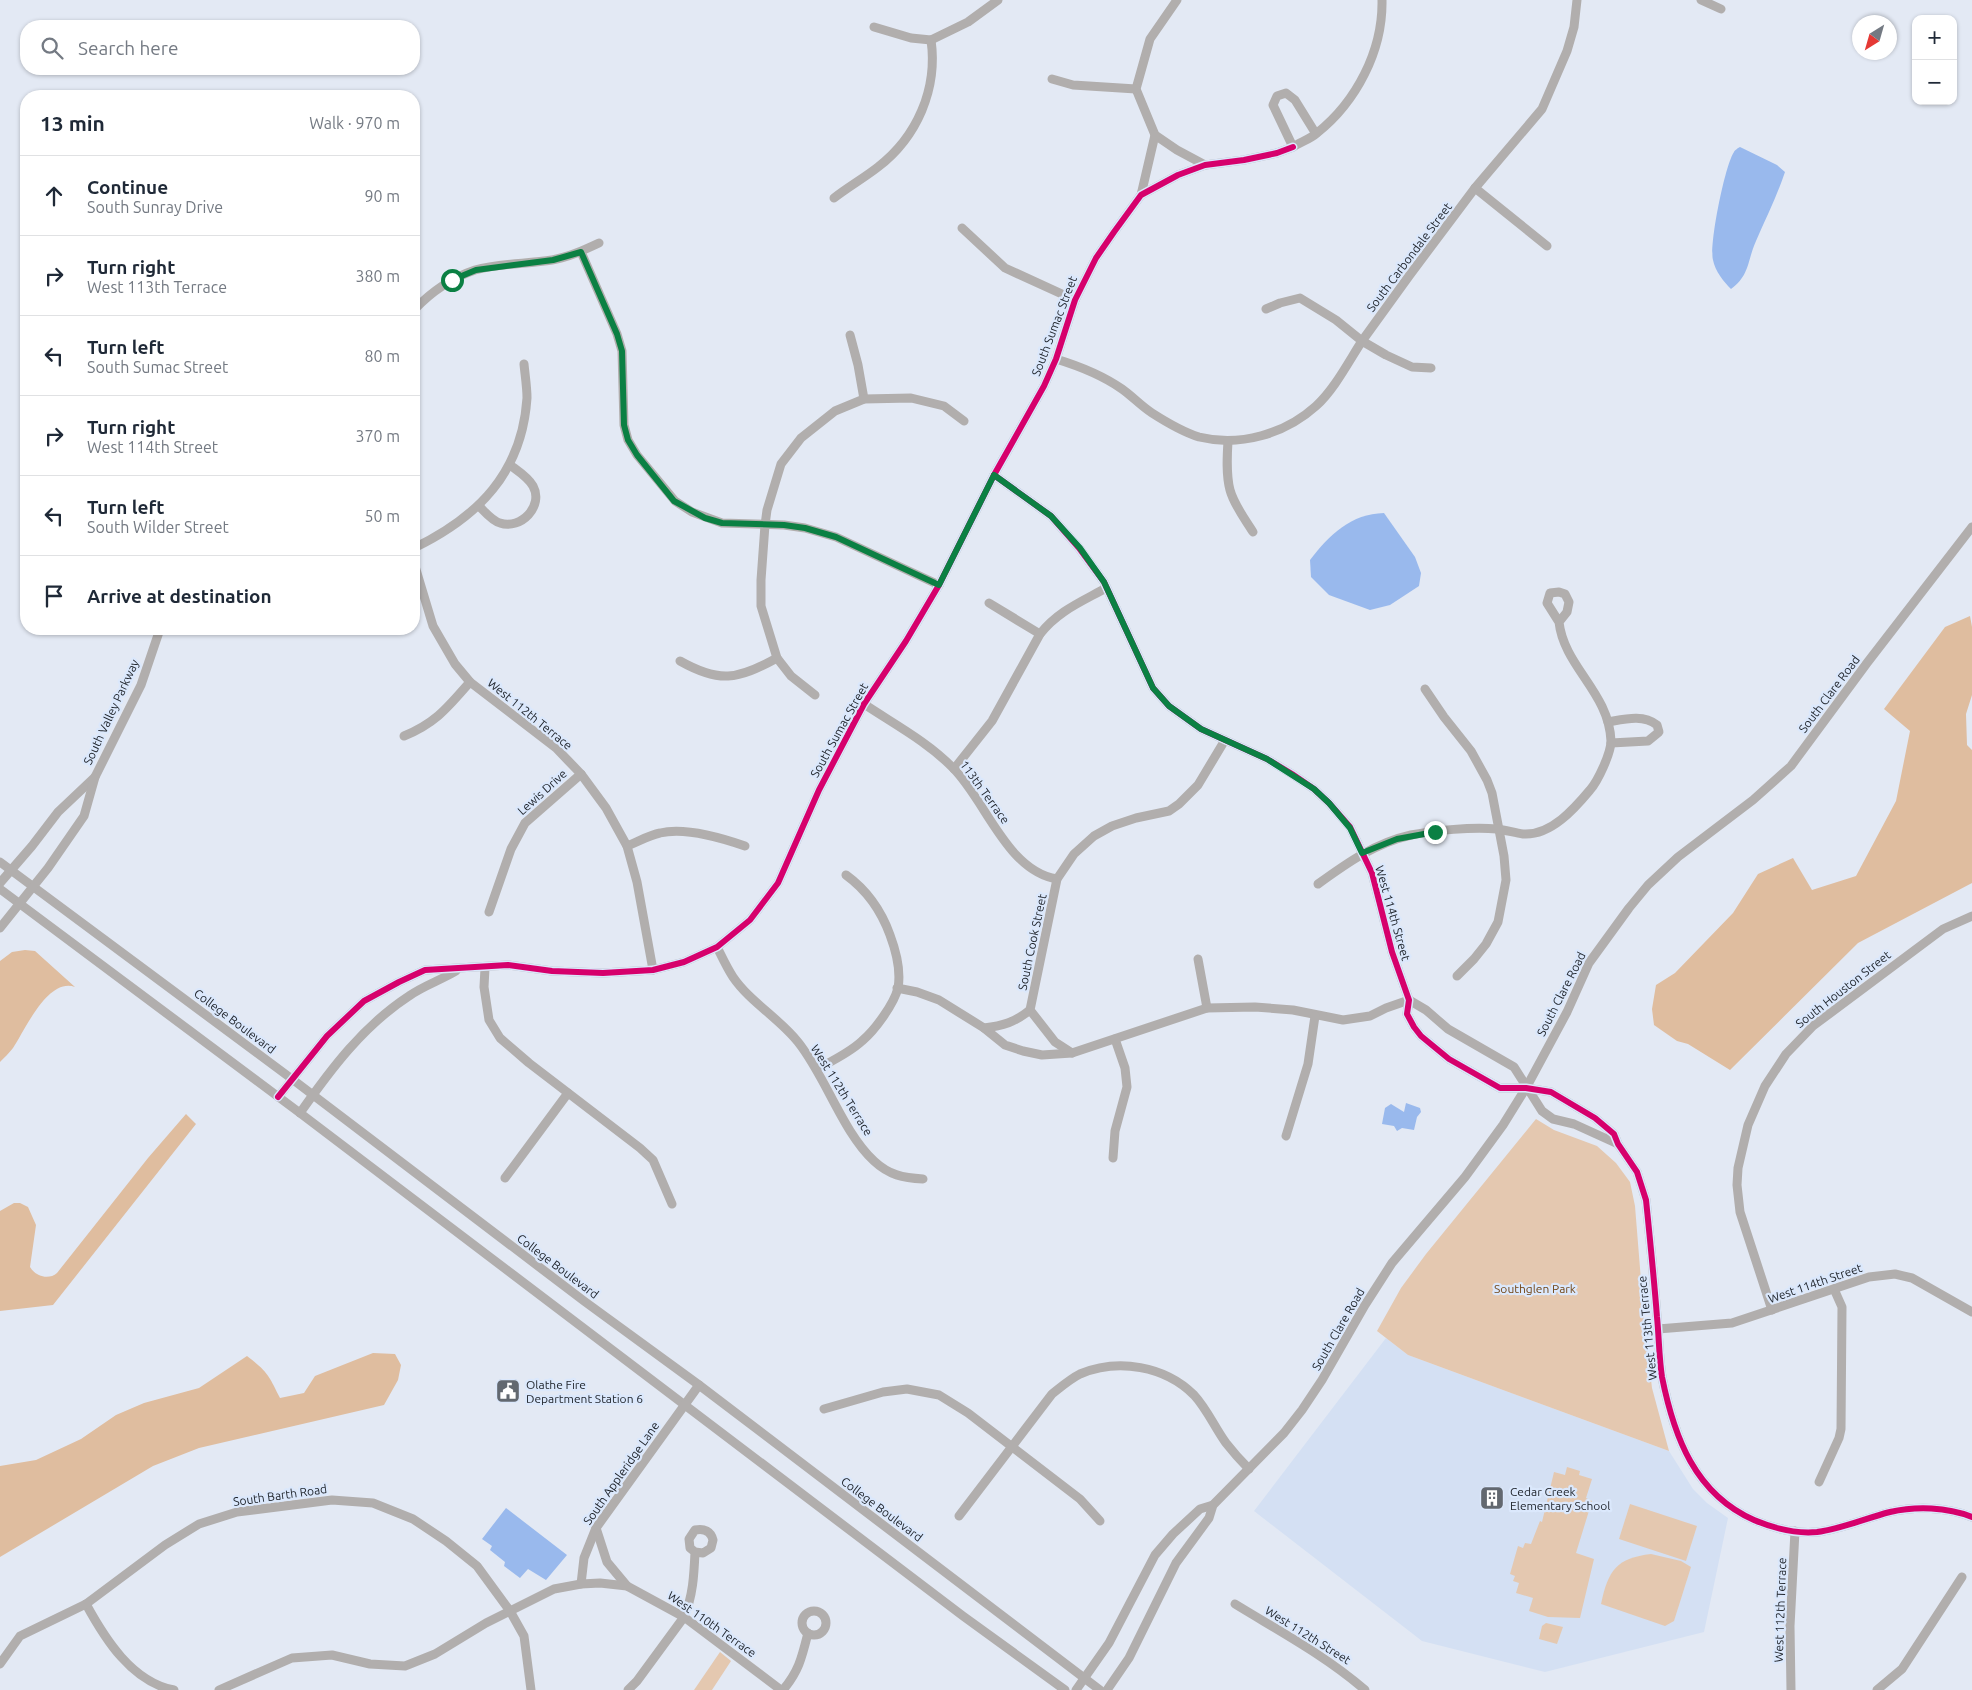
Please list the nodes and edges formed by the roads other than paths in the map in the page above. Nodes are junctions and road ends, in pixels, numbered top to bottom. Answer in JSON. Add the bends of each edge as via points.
{"nodes":[{"id":1,"x":998,"y":0,"type":"edge"},
{"id":2,"x":1177,"y":0,"type":"edge"},
{"id":3,"x":1382,"y":0,"type":"edge"},
{"id":4,"x":1577,"y":0,"type":"edge"},
{"id":5,"x":1701,"y":0,"type":"edge"},
{"id":6,"x":1721,"y":9,"type":"dead end"},
{"id":7,"x":874,"y":27,"type":"dead end"},
{"id":8,"x":931,"y":40,"type":"junction"},
{"id":9,"x":1052,"y":79,"type":"dead end"},
{"id":10,"x":1136,"y":89,"type":"junction"},
{"id":11,"x":1316,"y":134,"type":"junction"},
{"id":12,"x":1155,"y":135,"type":"junction"},
{"id":13,"x":1293,"y":147,"type":"junction"},
{"id":14,"x":1205,"y":165,"type":"junction"},
{"id":15,"x":1475,"y":188,"type":"junction"},
{"id":16,"x":1141,"y":195,"type":"junction"},
{"id":17,"x":834,"y":198,"type":"dead end"},
{"id":18,"x":962,"y":228,"type":"dead end"},
{"id":19,"x":599,"y":243,"type":"dead end"},
{"id":20,"x":1547,"y":246,"type":"dead end"},
{"id":21,"x":581,"y":252,"type":"junction"},
{"id":22,"x":1075,"y":300,"type":"junction"},
{"id":23,"x":420,"y":304,"type":"edge"},
{"id":24,"x":1266,"y":309,"type":"dead end"},
{"id":25,"x":850,"y":335,"type":"dead end"},
{"id":26,"x":1362,"y":341,"type":"junction"},
{"id":27,"x":1056,"y":359,"type":"junction"},
{"id":28,"x":524,"y":364,"type":"dead end"},
{"id":29,"x":1431,"y":368,"type":"dead end"},
{"id":30,"x":864,"y":399,"type":"junction"},
{"id":31,"x":964,"y":421,"type":"dead end"},
{"id":32,"x":1228,"y":441,"type":"junction"},
{"id":33,"x":510,"y":465,"type":"junction"},
{"id":34,"x":994,"y":475,"type":"junction"},
{"id":35,"x":479,"y":506,"type":"junction"},
{"id":36,"x":764,"y":525,"type":"junction"},
{"id":37,"x":1972,"y":527,"type":"edge"},
{"id":38,"x":1253,"y":532,"type":"dead end"},
{"id":39,"x":420,"y":545,"type":"edge"},
{"id":40,"x":420,"y":582,"type":"edge"},
{"id":41,"x":939,"y":585,"type":"junction"},
{"id":42,"x":1106,"y":588,"type":"junction"},
{"id":43,"x":989,"y":603,"type":"dead end"},
{"id":44,"x":1559,"y":622,"type":"dead end"},
{"id":45,"x":1040,"y":634,"type":"junction"},
{"id":46,"x":158,"y":635,"type":"edge"},
{"id":47,"x":777,"y":658,"type":"junction"},
{"id":48,"x":680,"y":661,"type":"dead end"},
{"id":49,"x":470,"y":682,"type":"junction"},
{"id":50,"x":1425,"y":689,"type":"dead end"},
{"id":51,"x":815,"y":695,"type":"dead end"},
{"id":52,"x":864,"y":704,"type":"junction"},
{"id":53,"x":1608,"y":722,"type":"junction"},
{"id":54,"x":404,"y":736,"type":"dead end"},
{"id":55,"x":1225,"y":740,"type":"junction"},
{"id":56,"x":1611,"y":743,"type":"junction"},
{"id":57,"x":954,"y":769,"type":"junction"},
{"id":58,"x":581,"y":774,"type":"junction"},
{"id":59,"x":95,"y":777,"type":"junction"},
{"id":60,"x":1498,"y":829,"type":"junction"},
{"id":61,"x":627,"y":846,"type":"junction"},
{"id":62,"x":745,"y":846,"type":"dead end"},
{"id":63,"x":1362,"y":853,"type":"junction"},
{"id":64,"x":0,"y":862,"type":"edge"},
{"id":65,"x":10,"y":870,"type":"junction"},
{"id":66,"x":846,"y":875,"type":"dead end"},
{"id":67,"x":1057,"y":879,"type":"junction"},
{"id":68,"x":0,"y":883,"type":"edge"},
{"id":69,"x":1318,"y":884,"type":"dead end"},
{"id":70,"x":32,"y":886,"type":"junction"},
{"id":71,"x":0,"y":889,"type":"edge"},
{"id":72,"x":19,"y":904,"type":"junction"},
{"id":73,"x":489,"y":912,"type":"dead end"},
{"id":74,"x":1972,"y":916,"type":"edge"},
{"id":75,"x":0,"y":928,"type":"edge"},
{"id":76,"x":717,"y":947,"type":"junction"},
{"id":77,"x":1198,"y":959,"type":"dead end"},
{"id":78,"x":484,"y":968,"type":"junction"},
{"id":79,"x":459,"y":970,"type":"junction"},
{"id":80,"x":653,"y":970,"type":"junction"},
{"id":81,"x":1457,"y":976,"type":"dead end"},
{"id":82,"x":898,"y":988,"type":"junction"},
{"id":83,"x":1409,"y":1000,"type":"junction"},
{"id":84,"x":1207,"y":1008,"type":"junction"},
{"id":85,"x":1030,"y":1010,"type":"junction"},
{"id":86,"x":1315,"y":1016,"type":"junction"},
{"id":87,"x":984,"y":1028,"type":"junction"},
{"id":88,"x":1115,"y":1039,"type":"junction"},
{"id":89,"x":1072,"y":1053,"type":"junction"},
{"id":90,"x":817,"y":1069,"type":"junction"},
{"id":91,"x":292,"y":1079,"type":"junction"},
{"id":92,"x":1526,"y":1088,"type":"junction"},
{"id":93,"x":568,"y":1093,"type":"junction"},
{"id":94,"x":312,"y":1095,"type":"junction"},
{"id":95,"x":278,"y":1097,"type":"junction"},
{"id":96,"x":300,"y":1113,"type":"junction"},
{"id":97,"x":1286,"y":1136,"type":"dead end"},
{"id":98,"x":1618,"y":1144,"type":"junction"},
{"id":99,"x":1113,"y":1158,"type":"dead end"},
{"id":100,"x":506,"y":1178,"type":"dead end"},
{"id":101,"x":922,"y":1179,"type":"dead end"},
{"id":102,"x":672,"y":1204,"type":"dead end"},
{"id":103,"x":1834,"y":1289,"type":"junction"},
{"id":104,"x":1772,"y":1310,"type":"junction"},
{"id":105,"x":1972,"y":1312,"type":"edge"},
{"id":106,"x":1658,"y":1329,"type":"junction"},
{"id":107,"x":699,"y":1385,"type":"junction"},
{"id":108,"x":684,"y":1404,"type":"junction"},
{"id":109,"x":824,"y":1409,"type":"dead end"},
{"id":110,"x":1011,"y":1446,"type":"junction"},
{"id":111,"x":1249,"y":1469,"type":"junction"},
{"id":112,"x":1819,"y":1482,"type":"dead end"},
{"id":113,"x":1213,"y":1505,"type":"junction"},
{"id":114,"x":1971,"y":1514,"type":"edge"},
{"id":115,"x":959,"y":1516,"type":"dead end"},
{"id":116,"x":1100,"y":1521,"type":"dead end"},
{"id":117,"x":596,"y":1528,"type":"junction"},
{"id":118,"x":1795,"y":1531,"type":"junction"},
{"id":119,"x":695,"y":1552,"type":"dead end"},
{"id":120,"x":1962,"y":1578,"type":"dead end"},
{"id":121,"x":581,"y":1584,"type":"junction"},
{"id":122,"x":627,"y":1586,"type":"junction"},
{"id":123,"x":86,"y":1604,"type":"junction"},
{"id":124,"x":1235,"y":1604,"type":"dead end"},
{"id":125,"x":510,"y":1611,"type":"junction"},
{"id":126,"x":684,"y":1617,"type":"junction"},
{"id":127,"x":808,"y":1633,"type":"dead end"},
{"id":128,"x":0,"y":1664,"type":"edge"},
{"id":129,"x":1084,"y":1679,"type":"junction"},
{"id":130,"x":174,"y":1690,"type":"edge"},
{"id":131,"x":219,"y":1690,"type":"edge"},
{"id":132,"x":530,"y":1690,"type":"edge"},
{"id":133,"x":628,"y":1690,"type":"edge"},
{"id":134,"x":782,"y":1690,"type":"edge"},
{"id":135,"x":1065,"y":1690,"type":"edge"},
{"id":136,"x":1076,"y":1690,"type":"edge"},
{"id":137,"x":1100,"y":1690,"type":"edge"},
{"id":138,"x":1107,"y":1690,"type":"edge"},
{"id":139,"x":1366,"y":1690,"type":"edge"},
{"id":140,"x":1791,"y":1690,"type":"edge"},
{"id":141,"x":1877,"y":1690,"type":"edge"}],
"edges":[{"from":1,"to":8,"type":"street","via":[[968,22]]},
{"from":2,"to":10,"type":"street","via":[[1150,39]]},
{"from":3,"to":11,"type":"street","name":"South Sumac Street","via":[[1377,44],[1359,86]]},
{"from":4,"to":15,"type":"street","name":"South Carbondale Street","via":[[1567,51],[1542,110]]},
{"from":5,"to":6,"type":"street"},
{"from":7,"to":8,"type":"street"},
{"from":8,"to":17,"type":"street","via":[[933,67],[928,94],[917,123],[886,160]]},
{"from":9,"to":10,"type":"street"},
{"from":10,"to":12,"type":"street"},
{"from":11,"to":13,"type":"street","name":"South Sumac Street"},
{"from":11,"to":13,"type":"street","via":[[1295,100],[1286,93],[1277,96],[1273,105]]},
{"from":12,"to":14,"type":"street"},
{"from":12,"to":16,"type":"street"},
{"from":13,"to":14,"type":"street","name":"South Sumac Street","via":[[1244,160]]},
{"from":14,"to":16,"type":"street","name":"South Sumac Street"},
{"from":15,"to":20,"type":"street"},
{"from":15,"to":26,"type":"street","name":"South Carbondale Street"},
{"from":16,"to":22,"type":"street","name":"South Sumac Street","via":[[1096,258]]},
{"from":18,"to":22,"type":"street","via":[[1005,268]]},
{"from":19,"to":21,"type":"street"},
{"from":21,"to":23,"type":"street","via":[[553,260],[476,270],[452,280]]},
{"from":21,"to":36,"type":"street","via":[[622,351],[624,425],[637,455],[674,501],[692,512],[722,523]]},
{"from":22,"to":27,"type":"street","name":"South Sumac Street"},
{"from":24,"to":26,"type":"street","via":[[1300,298]]},
{"from":25,"to":30,"type":"street"},
{"from":26,"to":29,"type":"street","via":[[1412,367]]},
{"from":26,"to":32,"type":"street","name":"South Carbondale Street","via":[[1318,404],[1300,418],[1278,430]]},
{"from":27,"to":32,"type":"street","name":"South Carbondale Street","via":[[1102,376],[1169,423],[1198,436]]},
{"from":27,"to":34,"type":"street","name":"South Sumac Street"},
{"from":28,"to":33,"type":"street","via":[[527,396],[524,419]]},
{"from":30,"to":31,"type":"street","via":[[911,398],[944,406]]},
{"from":30,"to":36,"type":"street","via":[[836,411],[801,438],[781,464]]},
{"from":32,"to":38,"type":"street","via":[[1230,490]]},
{"from":33,"to":35,"type":"street"},
{"from":33,"to":35,"type":"street","via":[[534,487],[534,507],[528,516],[520,522],[499,523]]},
{"from":34,"to":41,"type":"street","name":"South Sumac Street"},
{"from":34,"to":42,"type":"street","name":"West 114th Street","via":[[1051,516],[1080,548]]},
{"from":35,"to":39,"type":"street"},
{"from":36,"to":41,"type":"street","via":[[805,528],[836,537]]},
{"from":36,"to":47,"type":"street","via":[[762,606]]},
{"from":37,"to":92,"type":"street","name":"South Clare Road","via":[[1791,766],[1753,800],[1678,857],[1629,908],[1589,964]]},
{"from":40,"to":49,"type":"street","name":"West 112th Terrace","via":[[433,626],[454,664]]},
{"from":41,"to":52,"type":"street","name":"South Sumac Street"},
{"from":42,"to":45,"type":"street","via":[[1062,612]]},
{"from":42,"to":55,"type":"street","name":"West 114th Street","via":[[1153,688],[1169,706],[1187,719]]},
{"from":43,"to":45,"type":"street"},
{"from":44,"to":53,"type":"street","via":[[1566,649],[1599,699]]},
{"from":45,"to":57,"type":"street","via":[[992,721]]},
{"from":46,"to":59,"type":"street","name":"South Valley Parkway","via":[[141,685]]},
{"from":47,"to":48,"type":"street","via":[[741,674],[720,677],[698,671]]},
{"from":47,"to":51,"type":"street","via":[[791,676]]},
{"from":49,"to":54,"type":"street","via":[[441,715]]},
{"from":49,"to":58,"type":"street","name":"West 112th Terrace","via":[[556,748]]},
{"from":50,"to":60,"type":"street","via":[[1481,768],[1492,793]]},
{"from":52,"to":57,"type":"street","name":"113th Terrace","via":[[922,742]]},
{"from":52,"to":76,"type":"street","name":"South Sumac Street","via":[[819,790],[778,883],[750,920]]},
{"from":53,"to":56,"type":"street"},
{"from":53,"to":56,"type":"street","via":[[1648,718],[1657,724],[1659,732],[1648,741]]},
{"from":55,"to":63,"type":"street","name":"West 114th Street","via":[[1267,759],[1314,789],[1350,828]]},
{"from":55,"to":67,"type":"street","name":"South Cook Street","via":[[1198,785],[1179,804],[1169,811],[1136,818],[1094,836],[1074,854]]},
{"from":56,"to":60,"type":"street","via":[[1595,784],[1566,817],[1544,829],[1525,834]]},
{"from":57,"to":67,"type":"street","name":"113th Terrace","via":[[1015,854],[1047,878]]},
{"from":58,"to":61,"type":"street","name":"West 112th Terrace","via":[[606,808]]},
{"from":58,"to":73,"type":"street","name":"Lewis Drive","via":[[525,823],[511,849]]},
{"from":59,"to":65,"type":"street","name":"South Valley Parkway","via":[[58,812]]},
{"from":59,"to":70,"type":"street","name":"South Valley Parkway","via":[[84,816]]},
{"from":60,"to":63,"type":"street","via":[[1421,834],[1397,839]]},
{"from":60,"to":81,"type":"street","via":[[1506,880],[1498,922],[1486,944]]},
{"from":61,"to":62,"type":"street","via":[[661,832],[683,832]]},
{"from":61,"to":80,"type":"street","name":"West 112th Terrace"},
{"from":63,"to":69,"type":"street","name":"West 114th Street"},
{"from":63,"to":83,"type":"street","name":"West 114th Street","via":[[1372,873],[1392,952]]},
{"from":64,"to":65,"type":"street","name":"College Boulevard"},
{"from":65,"to":68,"type":"street","name":"South Valley Parkway"},
{"from":65,"to":70,"type":"street","name":"College Boulevard"},
{"from":66,"to":82,"type":"street","via":[[862,887],[884,918],[894,944]]},
{"from":67,"to":85,"type":"street","name":"South Cook Street"},
{"from":70,"to":72,"type":"street","name":"South Valley Parkway"},
{"from":70,"to":91,"type":"street","name":"College Boulevard"},
{"from":71,"to":72,"type":"street"},
{"from":72,"to":75,"type":"street","name":"South Valley Parkway"},
{"from":72,"to":95,"type":"street"},
{"from":74,"to":104,"type":"street","name":"South Houston Street","via":[[1937,932],[1813,1026],[1786,1054],[1765,1086],[1748,1125],[1737,1185],[1740,1212]]},
{"from":76,"to":80,"type":"street","name":"South Sumac Street","via":[[684,962]]},
{"from":76,"to":90,"type":"street","name":"West 112th Terrace","via":[[733,978],[780,1022]]},
{"from":77,"to":84,"type":"street"},
{"from":78,"to":79,"type":"street","name":"South Sumac Street"},
{"from":78,"to":80,"type":"street","name":"South Sumac Street","via":[[508,965],[603,973]]},
{"from":78,"to":93,"type":"street","via":[[489,1020],[500,1038]]},
{"from":79,"to":91,"type":"street","name":"South Sumac Street","via":[[425,970],[364,1001],[327,1036]]},
{"from":79,"to":94,"type":"street","name":"South Sumac Street","via":[[410,995],[381,1016],[355,1041]]},
{"from":82,"to":87,"type":"street","via":[[939,1000]]},
{"from":82,"to":90,"type":"street","via":[[879,1023],[862,1041]]},
{"from":83,"to":86,"type":"street","via":[[1361,1018],[1343,1020]]},
{"from":83,"to":92,"type":"street","via":[[1448,1029],[1514,1068]]},
{"from":83,"to":92,"type":"street","name":"West 114th Street","via":[[1407,1014],[1414,1027],[1436,1050],[1500,1088]]},
{"from":84,"to":86,"type":"street","via":[[1255,1007],[1293,1010]]},
{"from":84,"to":88,"type":"street"},
{"from":85,"to":87,"type":"street","via":[[1002,1026]]},
{"from":85,"to":89,"type":"street","name":"South Cook Street","via":[[1055,1042]]},
{"from":86,"to":97,"type":"street","via":[[1308,1064]]},
{"from":87,"to":89,"type":"street","via":[[1005,1044],[1023,1052],[1042,1055]]},
{"from":88,"to":89,"type":"street"},
{"from":88,"to":99,"type":"street","via":[[1125,1068],[1127,1087],[1115,1131]]},
{"from":90,"to":101,"type":"street","name":"West 112th Terrace","via":[[850,1130],[873,1160],[902,1178]]},
{"from":91,"to":94,"type":"street","name":"College Boulevard"},
{"from":91,"to":95,"type":"street","name":"South Sumac Street"},
{"from":92,"to":98,"type":"street","via":[[1542,1111],[1553,1118]]},
{"from":92,"to":98,"type":"street","name":"West 113th Terrace","via":[[1550,1092],[1573,1104],[1614,1134]]},
{"from":92,"to":111,"type":"street","name":"South Clare Road","via":[[1465,1177],[1392,1263],[1302,1410]]},
{"from":93,"to":100,"type":"street"},
{"from":93,"to":102,"type":"street","via":[[653,1160]]},
{"from":94,"to":96,"type":"street","name":"South Sumac Street"},
{"from":94,"to":107,"type":"street","name":"College Boulevard"},
{"from":95,"to":96,"type":"street"},
{"from":96,"to":108,"type":"street"},
{"from":98,"to":106,"type":"street","name":"West 113th Terrace","via":[[1637,1172],[1646,1200]]},
{"from":103,"to":104,"type":"street","name":"West 114th Street"},
{"from":103,"to":105,"type":"street","name":"West 114th Street","via":[[1869,1277],[1895,1274],[1912,1278]]},
{"from":103,"to":112,"type":"street","via":[[1842,1307],[1841,1429]]},
{"from":104,"to":106,"type":"street","name":"West 114th Street","via":[[1732,1323]]},
{"from":106,"to":118,"type":"street","name":"West 113th Terrace","via":[[1662,1376],[1674,1420],[1684,1452],[1702,1481],[1724,1503],[1741,1514],[1768,1526]]},
{"from":107,"to":108,"type":"street","name":"South Appleridge Lane"},
{"from":107,"to":129,"type":"street","name":"College Boulevard"},
{"from":108,"to":117,"type":"street","name":"South Appleridge Lane"},
{"from":108,"to":135,"type":"street"},
{"from":109,"to":110,"type":"street","via":[[883,1392],[924,1391],[953,1403]]},
{"from":110,"to":111,"type":"street","via":[[1052,1394],[1064,1384],[1080,1374],[1112,1366],[1127,1366],[1144,1368],[1180,1383],[1194,1395],[1228,1446]]},
{"from":110,"to":115,"type":"street"},
{"from":110,"to":116,"type":"street","via":[[1080,1499]]},
{"from":111,"to":113,"type":"street","name":"South Clare Road"},
{"from":113,"to":129,"type":"street","name":"South Clare Road","via":[[1200,1509],[1155,1556],[1120,1623]]},
{"from":113,"to":138,"type":"street","name":"South Clare Road","via":[[1209,1518],[1176,1563],[1129,1658]]},
{"from":114,"to":118,"type":"street","name":"West 113th Terrace","via":[[1917,1509],[1891,1512],[1816,1532]]},
{"from":117,"to":121,"type":"street","name":"South Appleridge Lane","via":[[584,1558]]},
{"from":117,"to":122,"type":"street","via":[[607,1562]]},
{"from":118,"to":140,"type":"street","name":"West 112th Terrace","via":[[1790,1626]]},
{"from":119,"to":126,"type":"street","via":[[693,1588]]},
{"from":120,"to":141,"type":"street","via":[[1902,1669]]},
{"from":121,"to":122,"type":"street","name":"West 110th Terrace"},
{"from":121,"to":125,"type":"street","name":"West 110th Terrace","via":[[554,1590]]},
{"from":122,"to":126,"type":"street","name":"West 110th Terrace"},
{"from":123,"to":125,"type":"street","name":"South Barth Road","via":[[165,1545],[199,1524],[237,1512],[332,1500],[373,1503],[413,1519],[477,1566]]},
{"from":123,"to":128,"type":"street","name":"South Barth Road","via":[[20,1636]]},
{"from":123,"to":130,"type":"street","via":[[98,1627],[140,1675]]},
{"from":124,"to":139,"type":"street","name":"West 112th Street","via":[[1330,1662]]},
{"from":125,"to":131,"type":"street","name":"West 110th Terrace","via":[[435,1654],[405,1666],[370,1664],[332,1655],[292,1658]]},
{"from":125,"to":132,"type":"street","via":[[524,1636]]},
{"from":126,"to":133,"type":"street"},
{"from":126,"to":134,"type":"street","name":"West 110th Terrace"},
{"from":127,"to":134,"type":"street","via":[[795,1676]]},
{"from":129,"to":136,"type":"street","name":"South Clare Road"},
{"from":129,"to":137,"type":"street","name":"College Boulevard"}]}
